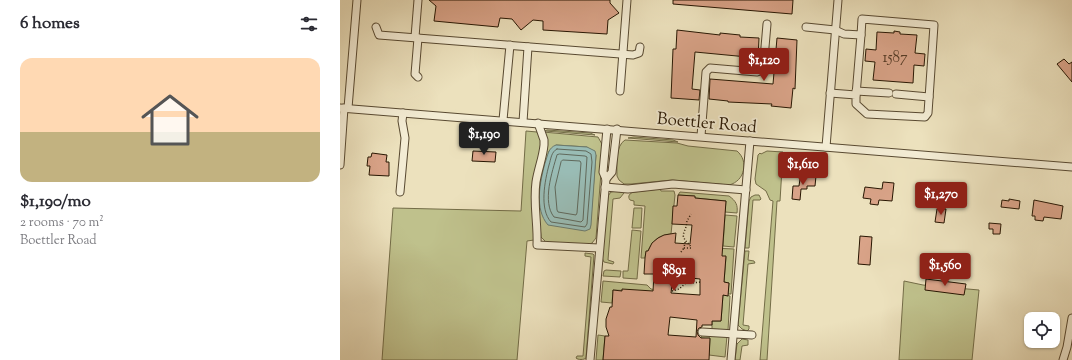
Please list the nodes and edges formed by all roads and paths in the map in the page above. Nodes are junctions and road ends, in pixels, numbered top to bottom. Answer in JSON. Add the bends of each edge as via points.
{"nodes":[{"id":1,"x":357,"y":0,"type":"edge"},
{"id":2,"x":418,"y":0,"type":"edge"},
{"id":3,"x":627,"y":0,"type":"edge"},
{"id":4,"x":838,"y":0,"type":"edge"},
{"id":5,"x":767,"y":24,"type":"dead end"},
{"id":6,"x":376,"y":27,"type":"dead end"},
{"id":7,"x":806,"y":27,"type":"dead end"},
{"id":8,"x":835,"y":30,"type":"junction"},
{"id":9,"x":861,"y":35,"type":"junction"},
{"id":10,"x":416,"y":38,"type":"junction"},
{"id":11,"x":510,"y":45,"type":"junction"},
{"id":12,"x":528,"y":47,"type":"junction"},
{"id":13,"x":640,"y":47,"type":"dead end"},
{"id":14,"x":624,"y":54,"type":"junction"},
{"id":15,"x":418,"y":77,"type":"dead end"},
{"id":16,"x":620,"y":91,"type":"dead end"},
{"id":17,"x":830,"y":93,"type":"junction"},
{"id":18,"x":856,"y":93,"type":"junction"},
{"id":19,"x":929,"y":96,"type":"junction"},
{"id":20,"x":344,"y":108,"type":"edge"},
{"id":21,"x":404,"y":113,"type":"junction"},
{"id":22,"x":503,"y":120,"type":"junction"},
{"id":23,"x":523,"y":122,"type":"junction"},
{"id":24,"x":538,"y":123,"type":"junction"},
{"id":25,"x":607,"y":129,"type":"junction"},
{"id":26,"x":617,"y":129,"type":"junction"},
{"id":27,"x":701,"y":136,"type":"junction"},
{"id":28,"x":750,"y":141,"type":"junction"},
{"id":29,"x":826,"y":147,"type":"junction"},
{"id":30,"x":340,"y":165,"type":"edge"},
{"id":31,"x":1072,"y":167,"type":"edge"},
{"id":32,"x":606,"y":179,"type":"junction"},
{"id":33,"x":605,"y":187,"type":"junction"},
{"id":34,"x":746,"y":190,"type":"junction"},
{"id":35,"x":400,"y":192,"type":"dead end"},
{"id":36,"x":691,"y":214,"type":"dead end"},
{"id":37,"x":685,"y":242,"type":"junction"},
{"id":38,"x":600,"y":248,"type":"junction"},
{"id":39,"x":684,"y":248,"type":"junction"},
{"id":40,"x":681,"y":252,"type":"dead end"},
{"id":41,"x":700,"y":282,"type":"dead end"},
{"id":42,"x":672,"y":291,"type":"dead end"},
{"id":43,"x":1072,"y":318,"type":"edge"},
{"id":44,"x":702,"y":332,"type":"dead end"},
{"id":45,"x":733,"y":334,"type":"junction"},
{"id":46,"x":752,"y":335,"type":"dead end"},
{"id":47,"x":590,"y":360,"type":"edge"},
{"id":48,"x":731,"y":360,"type":"edge"},
{"id":49,"x":1063,"y":360,"type":"edge"}],
"edges":[{"from":1,"to":20,"type":"street"},
{"from":2,"to":10,"type":"street"},
{"from":3,"to":14,"type":"street"},
{"from":4,"to":8,"type":"street"},
{"from":5,"to":27,"type":"street","via":[[763,70],[757,72],[710,68],[706,72]]},
{"from":6,"to":10,"type":"street","via":[[379,35]]},
{"from":7,"to":8,"type":"street"},
{"from":8,"to":9,"type":"street","via":[[844,34]]},
{"from":8,"to":17,"type":"street"},
{"from":9,"to":18,"type":"street"},
{"from":9,"to":19,"type":"street","via":[[862,19],[934,25]]},
{"from":10,"to":11,"type":"street"},
{"from":10,"to":15,"type":"street","via":[[415,74]]},
{"from":11,"to":12,"type":"street"},
{"from":11,"to":22,"type":"street"},
{"from":12,"to":14,"type":"street"},
{"from":12,"to":23,"type":"street"},
{"from":13,"to":14,"type":"street","via":[[638,53]]},
{"from":14,"to":16,"type":"street"},
{"from":17,"to":18,"type":"street"},
{"from":17,"to":29,"type":"street"},
{"from":18,"to":19,"type":"street"},
{"from":18,"to":19,"type":"street","via":[[856,104],[867,114],[925,118],[928,113]]},
{"from":20,"to":21,"type":"street","name":"Boettler Road"},
{"from":20,"to":30,"type":"street"},
{"from":21,"to":22,"type":"street","name":"Boettler Road"},
{"from":21,"to":35,"type":"street","via":[[402,121],[406,138]]},
{"from":22,"to":23,"type":"street","name":"Boettler Road"},
{"from":23,"to":24,"type":"street","name":"Boettler Road"},
{"from":24,"to":25,"type":"street","name":"Boettler Road"},
{"from":24,"to":38,"type":"street","via":[[544,145],[534,202],[538,229],[537,245]]},
{"from":25,"to":26,"type":"street","name":"Boettler Road"},
{"from":25,"to":32,"type":"street","via":[[603,172]]},
{"from":26,"to":27,"type":"street","name":"Boettler Road"},
{"from":26,"to":32,"type":"street","via":[[612,172]]},
{"from":27,"to":28,"type":"street","name":"Boettler Road"},
{"from":28,"to":29,"type":"street","name":"Boettler Road"},
{"from":28,"to":34,"type":"street"},
{"from":29,"to":31,"type":"street","name":"Boettler Road"},
{"from":32,"to":33,"type":"street"},
{"from":33,"to":34,"type":"street","via":[[628,189],[673,184]]},
{"from":33,"to":38,"type":"street"},
{"from":34,"to":45,"type":"street"},
{"from":36,"to":37,"type":"path","via":[[683,232]]},
{"from":37,"to":39,"type":"path"},
{"from":37,"to":39,"type":"path","via":[[691,248]]},
{"from":38,"to":47,"type":"street"},
{"from":39,"to":40,"type":"path"},
{"from":41,"to":42,"type":"path","via":[[686,282],[679,289]]},
{"from":43,"to":49,"type":"street"},
{"from":44,"to":45,"type":"street"},
{"from":45,"to":46,"type":"street"},
{"from":45,"to":48,"type":"street"}]}
